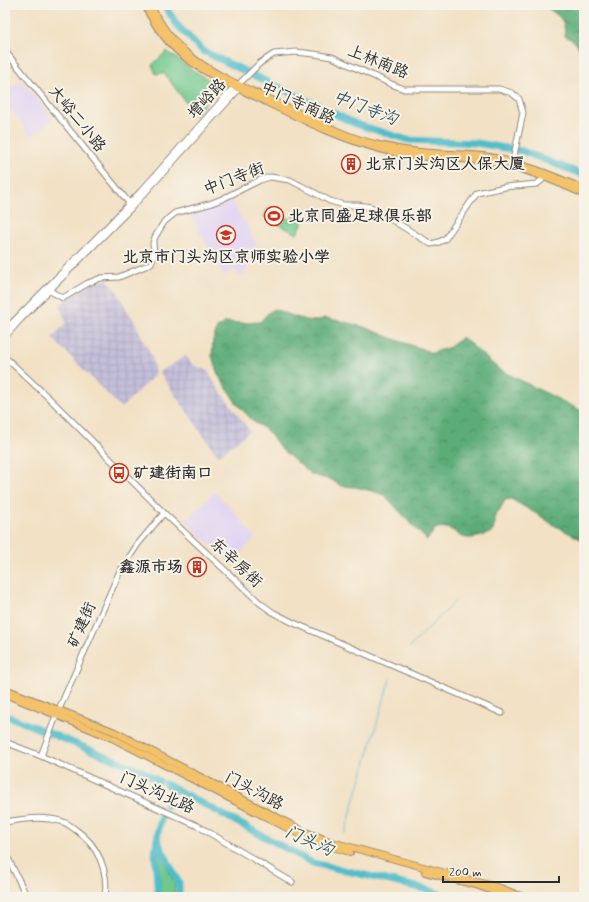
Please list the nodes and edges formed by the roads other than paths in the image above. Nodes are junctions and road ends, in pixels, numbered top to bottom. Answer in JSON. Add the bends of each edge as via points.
{"nodes":[{"id":1,"x":145,"y":5,"type":"edge"},
{"id":2,"x":150,"y":5,"type":"edge"},
{"id":3,"x":5,"y":51,"type":"edge"},
{"id":4,"x":237,"y":87,"type":"junction"},
{"id":5,"x":513,"y":162,"type":"junction"},
{"id":6,"x":545,"y":174,"type":"junction"},
{"id":7,"x":584,"y":189,"type":"edge"},
{"id":8,"x":584,"y":194,"type":"edge"},
{"id":9,"x":130,"y":204,"type":"junction"},
{"id":10,"x":50,"y":291,"type":"junction"},
{"id":11,"x":5,"y":330,"type":"edge"},
{"id":12,"x":5,"y":337,"type":"edge"},
{"id":13,"x":5,"y":356,"type":"edge"},
{"id":14,"x":164,"y":513,"type":"junction"},
{"id":15,"x":5,"y":689,"type":"edge"},
{"id":16,"x":5,"y":694,"type":"edge"},
{"id":17,"x":59,"y":709,"type":"junction"},
{"id":18,"x":502,"y":713,"type":"dead end"},
{"id":19,"x":55,"y":718,"type":"junction"},
{"id":20,"x":5,"y":742,"type":"edge"},
{"id":21,"x":40,"y":756,"type":"junction"},
{"id":22,"x":5,"y":822,"type":"edge"},
{"id":23,"x":5,"y":852,"type":"edge"},
{"id":24,"x":292,"y":882,"type":"dead end"},
{"id":25,"x":27,"y":897,"type":"edge"},
{"id":26,"x":105,"y":897,"type":"edge"},
{"id":27,"x":509,"y":897,"type":"edge"},
{"id":28,"x":523,"y":897,"type":"edge"}],
"edges":[{"from":1,"to":4,"type":"main road","via":[[165,38],[186,58],[205,72]]},
{"from":2,"to":4,"type":"main road","via":[[167,32],[183,50]]},
{"from":3,"to":9,"type":"street","name":"大峪二小路"},
{"from":4,"to":5,"type":"main road","name":"中门寺南路","via":[[367,142],[412,151],[479,156]]},
{"from":4,"to":5,"type":"street","name":"上林南路","via":[[252,70],[274,54],[296,52],[332,57],[404,89],[505,90],[519,99],[523,113]]},
{"from":4,"to":9,"type":"street","name":"增峪路"},
{"from":4,"to":10,"type":"street","name":"增峪路","via":[[132,207]]},
{"from":5,"to":6,"type":"main road","name":"中门寺南路"},
{"from":6,"to":7,"type":"main road","name":"中门寺南路"},
{"from":6,"to":8,"type":"main road","name":"中门寺南路"},
{"from":6,"to":10,"type":"street","name":"中门寺街","via":[[537,184],[477,193],[445,238],[431,244],[371,207],[344,205],[315,194],[290,180],[270,177],[209,204],[175,213],[164,222],[155,237],[152,243],[153,258],[148,265],[119,277],[88,282],[63,298]]},
{"from":9,"to":11,"type":"street","name":"增峪路"},
{"from":10,"to":12,"type":"street","name":"增峪路"},
{"from":13,"to":14,"type":"street","name":"东辛房街"},
{"from":14,"to":17,"type":"street","name":"矿建街","via":[[138,544],[119,573]]},
{"from":14,"to":18,"type":"street","name":"东辛房街","via":[[260,603],[274,613]]},
{"from":15,"to":17,"type":"main road","name":"门头沟路"},
{"from":16,"to":19,"type":"main road","name":"门头沟路"},
{"from":17,"to":19,"type":"street","name":"矿建街"},
{"from":17,"to":28,"type":"main road","name":"门头沟路","via":[[115,732],[303,831],[332,842],[500,888]]},
{"from":19,"to":21,"type":"street","name":"矿建街"},
{"from":19,"to":27,"type":"main road","name":"门头沟路","via":[[112,738],[305,837],[333,847],[476,885]]},
{"from":20,"to":21,"type":"street","name":"门头沟北路"},
{"from":21,"to":24,"type":"street","name":"门头沟北路","via":[[198,826]]},
{"from":22,"to":26,"type":"street","via":[[28,818],[61,821],[85,836],[97,851],[104,869],[107,887]]},
{"from":23,"to":25,"type":"street"}]}
